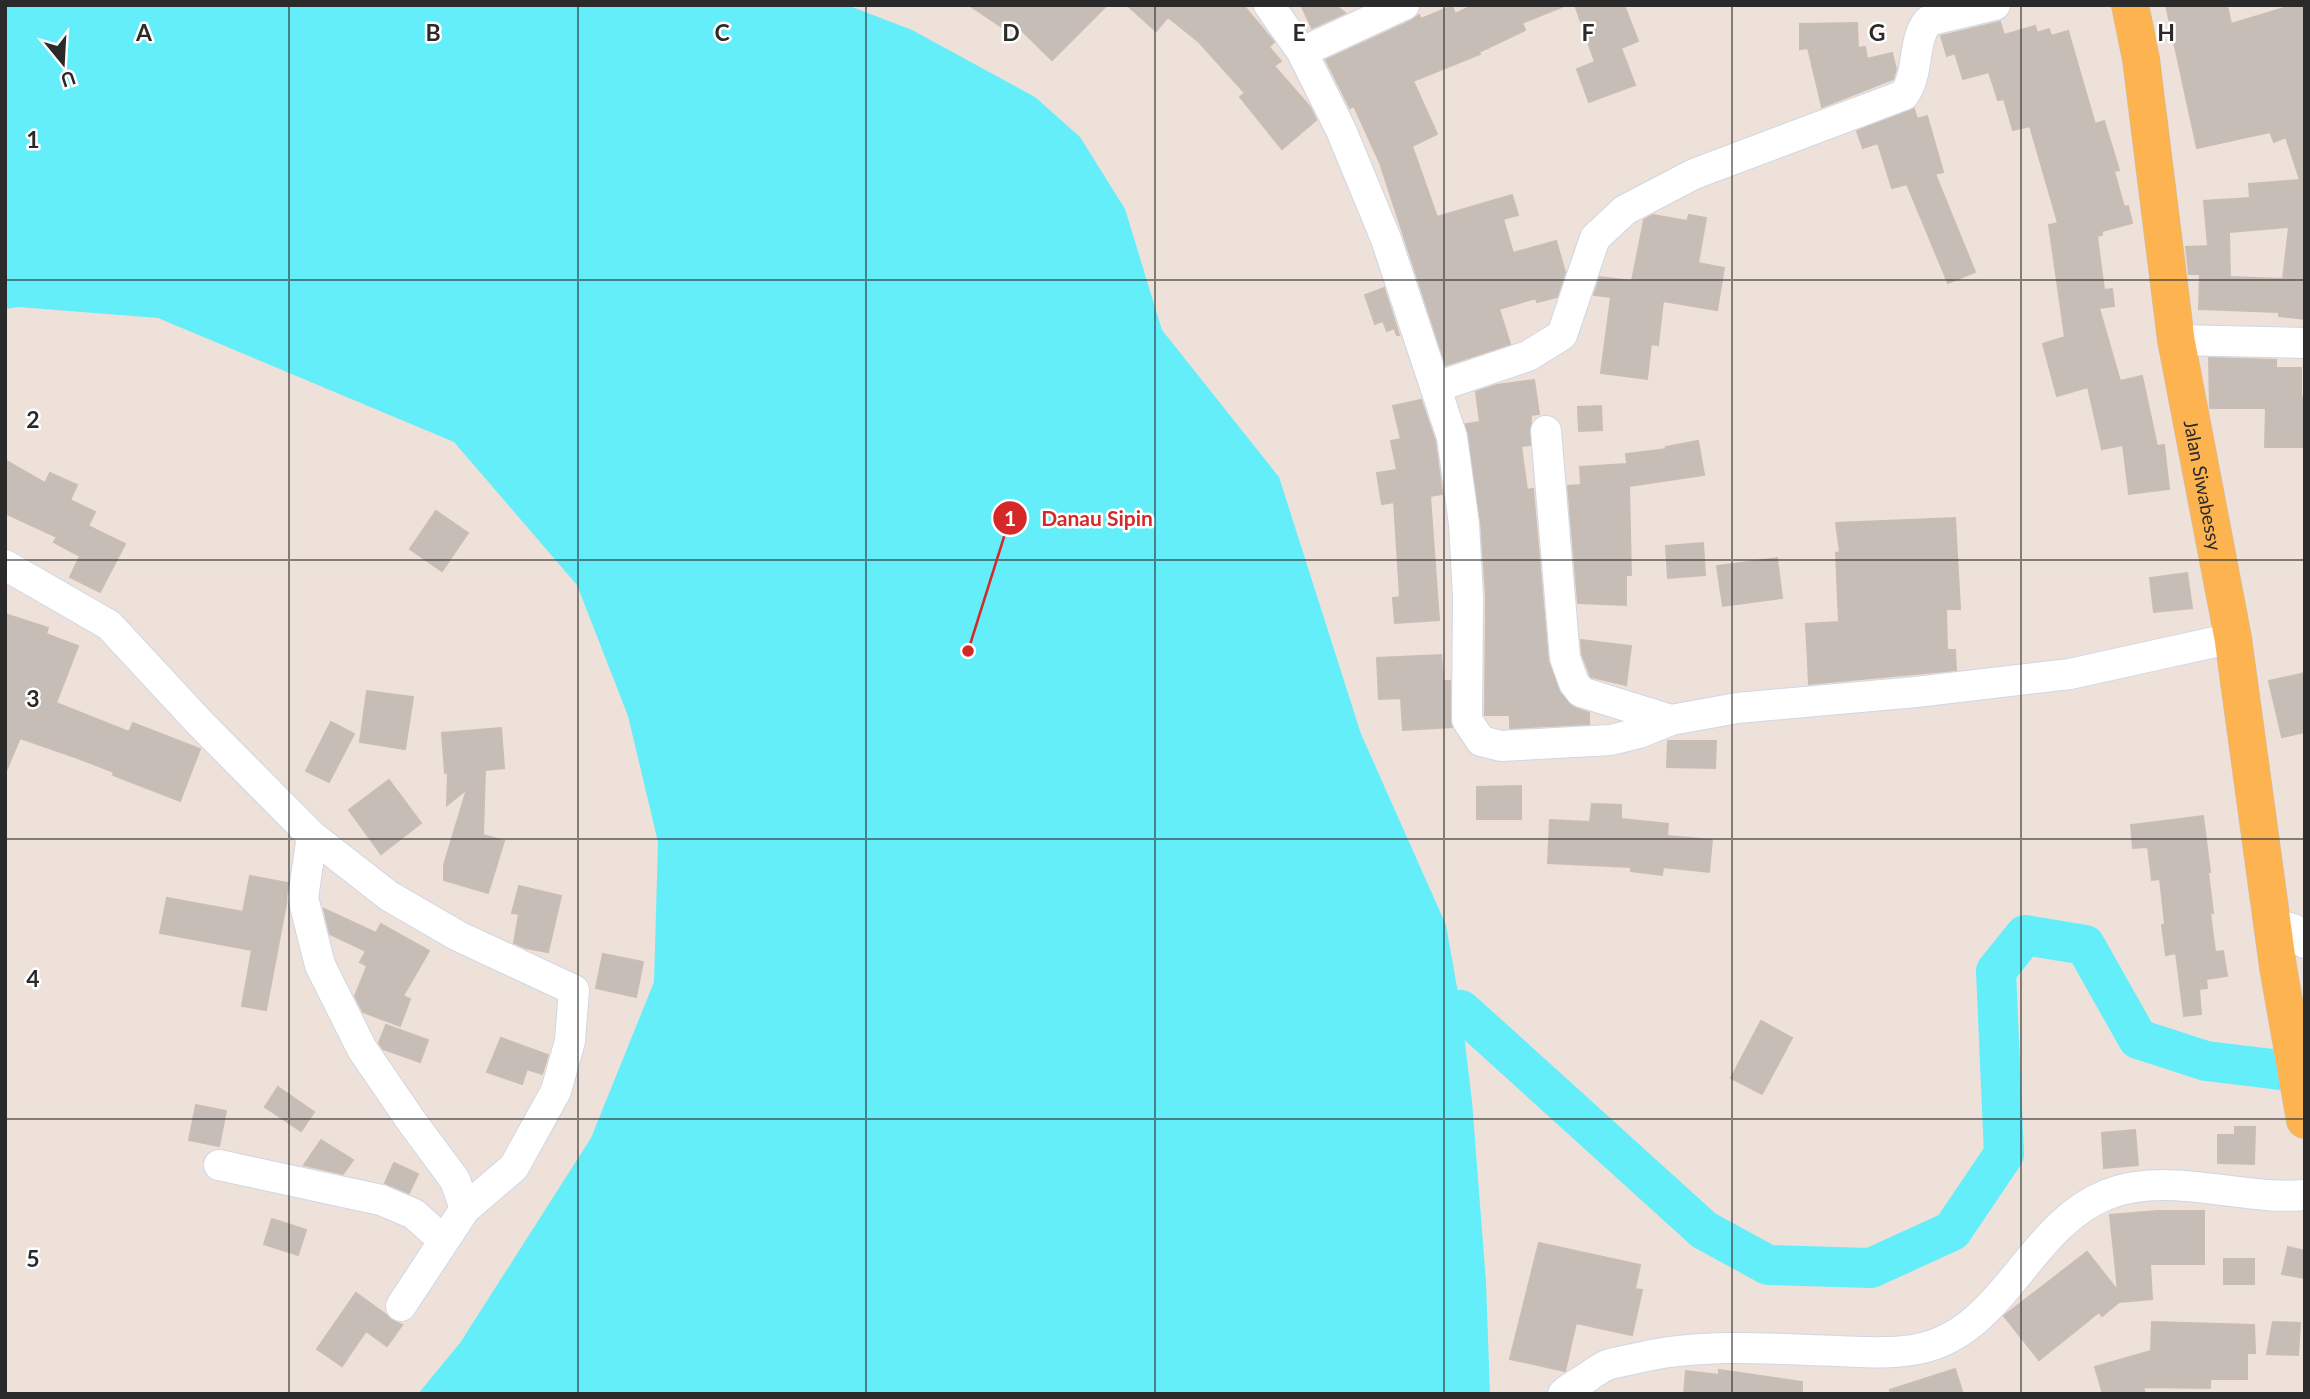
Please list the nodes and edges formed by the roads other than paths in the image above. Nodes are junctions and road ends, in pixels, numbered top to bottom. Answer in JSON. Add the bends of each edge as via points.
{"nodes":[{"id":1,"x":1269,"y":5,"type":"edge"},
{"id":2,"x":1404,"y":5,"type":"edge"},
{"id":3,"x":1994,"y":5,"type":"edge"},
{"id":4,"x":2130,"y":5,"type":"edge"},
{"id":5,"x":1303,"y":52,"type":"junction"},
{"id":6,"x":2176,"y":340,"type":"junction"},
{"id":7,"x":2305,"y":343,"type":"edge"},
{"id":8,"x":1436,"y":387,"type":"junction"},
{"id":9,"x":1546,"y":431,"type":"dead end"},
{"id":10,"x":5,"y":565,"type":"edge"},
{"id":11,"x":2233,"y":638,"type":"junction"},
{"id":12,"x":1671,"y":720,"type":"junction"},
{"id":13,"x":312,"y":836,"type":"junction"},
{"id":14,"x":2272,"y":923,"type":"junction"},
{"id":15,"x":2305,"y":943,"type":"edge"},
{"id":16,"x":2305,"y":1120,"type":"edge"},
{"id":17,"x":219,"y":1165,"type":"dead end"},
{"id":18,"x":2305,"y":1195,"type":"edge"},
{"id":19,"x":465,"y":1209,"type":"junction"},
{"id":20,"x":444,"y":1241,"type":"junction"},
{"id":21,"x":401,"y":1306,"type":"dead end"},
{"id":22,"x":1563,"y":1394,"type":"edge"}],
"edges":[{"from":1,"to":5,"type":"street"},
{"from":2,"to":5,"type":"street"},
{"from":3,"to":8,"type":"street","via":[[1928,21],[1922,29],[1912,82],[1904,95],[1694,174],[1625,210],[1595,238],[1562,335],[1528,356]]},
{"from":4,"to":6,"type":"main road","name":"Jalan Siwabessy","via":[[2141,59]]},
{"from":5,"to":8,"type":"street","via":[[1386,239]]},
{"from":6,"to":7,"type":"street"},
{"from":6,"to":11,"type":"main road","name":"Jalan Siwabessy"},
{"from":8,"to":12,"type":"street","via":[[1452,437],[1464,524],[1466,705],[1471,728],[1481,741],[1502,746],[1611,740]]},
{"from":9,"to":12,"type":"street","via":[[1569,672],[1581,692]]},
{"from":10,"to":13,"type":"street","via":[[109,625]]},
{"from":11,"to":12,"type":"street","via":[[2070,674],[1737,708]]},
{"from":11,"to":14,"type":"main road","name":"Jalan Siwabessy"},
{"from":13,"to":19,"type":"street","via":[[303,898],[320,965],[362,1049],[455,1180]]},
{"from":13,"to":19,"type":"street","via":[[389,896],[446,930],[574,990],[570,1041],[556,1091],[514,1167]]},
{"from":14,"to":15,"type":"street","via":[[2293,929]]},
{"from":14,"to":16,"type":"main road","name":"Jalan Siwabessy"},
{"from":17,"to":20,"type":"street","via":[[381,1200],[414,1214]]},
{"from":18,"to":22,"type":"street","via":[[2131,1187],[2077,1209],[1996,1302],[1941,1342],[1913,1350],[1866,1352],[1664,1351],[1607,1365]]},
{"from":19,"to":20,"type":"street"},
{"from":20,"to":21,"type":"street"}]}
